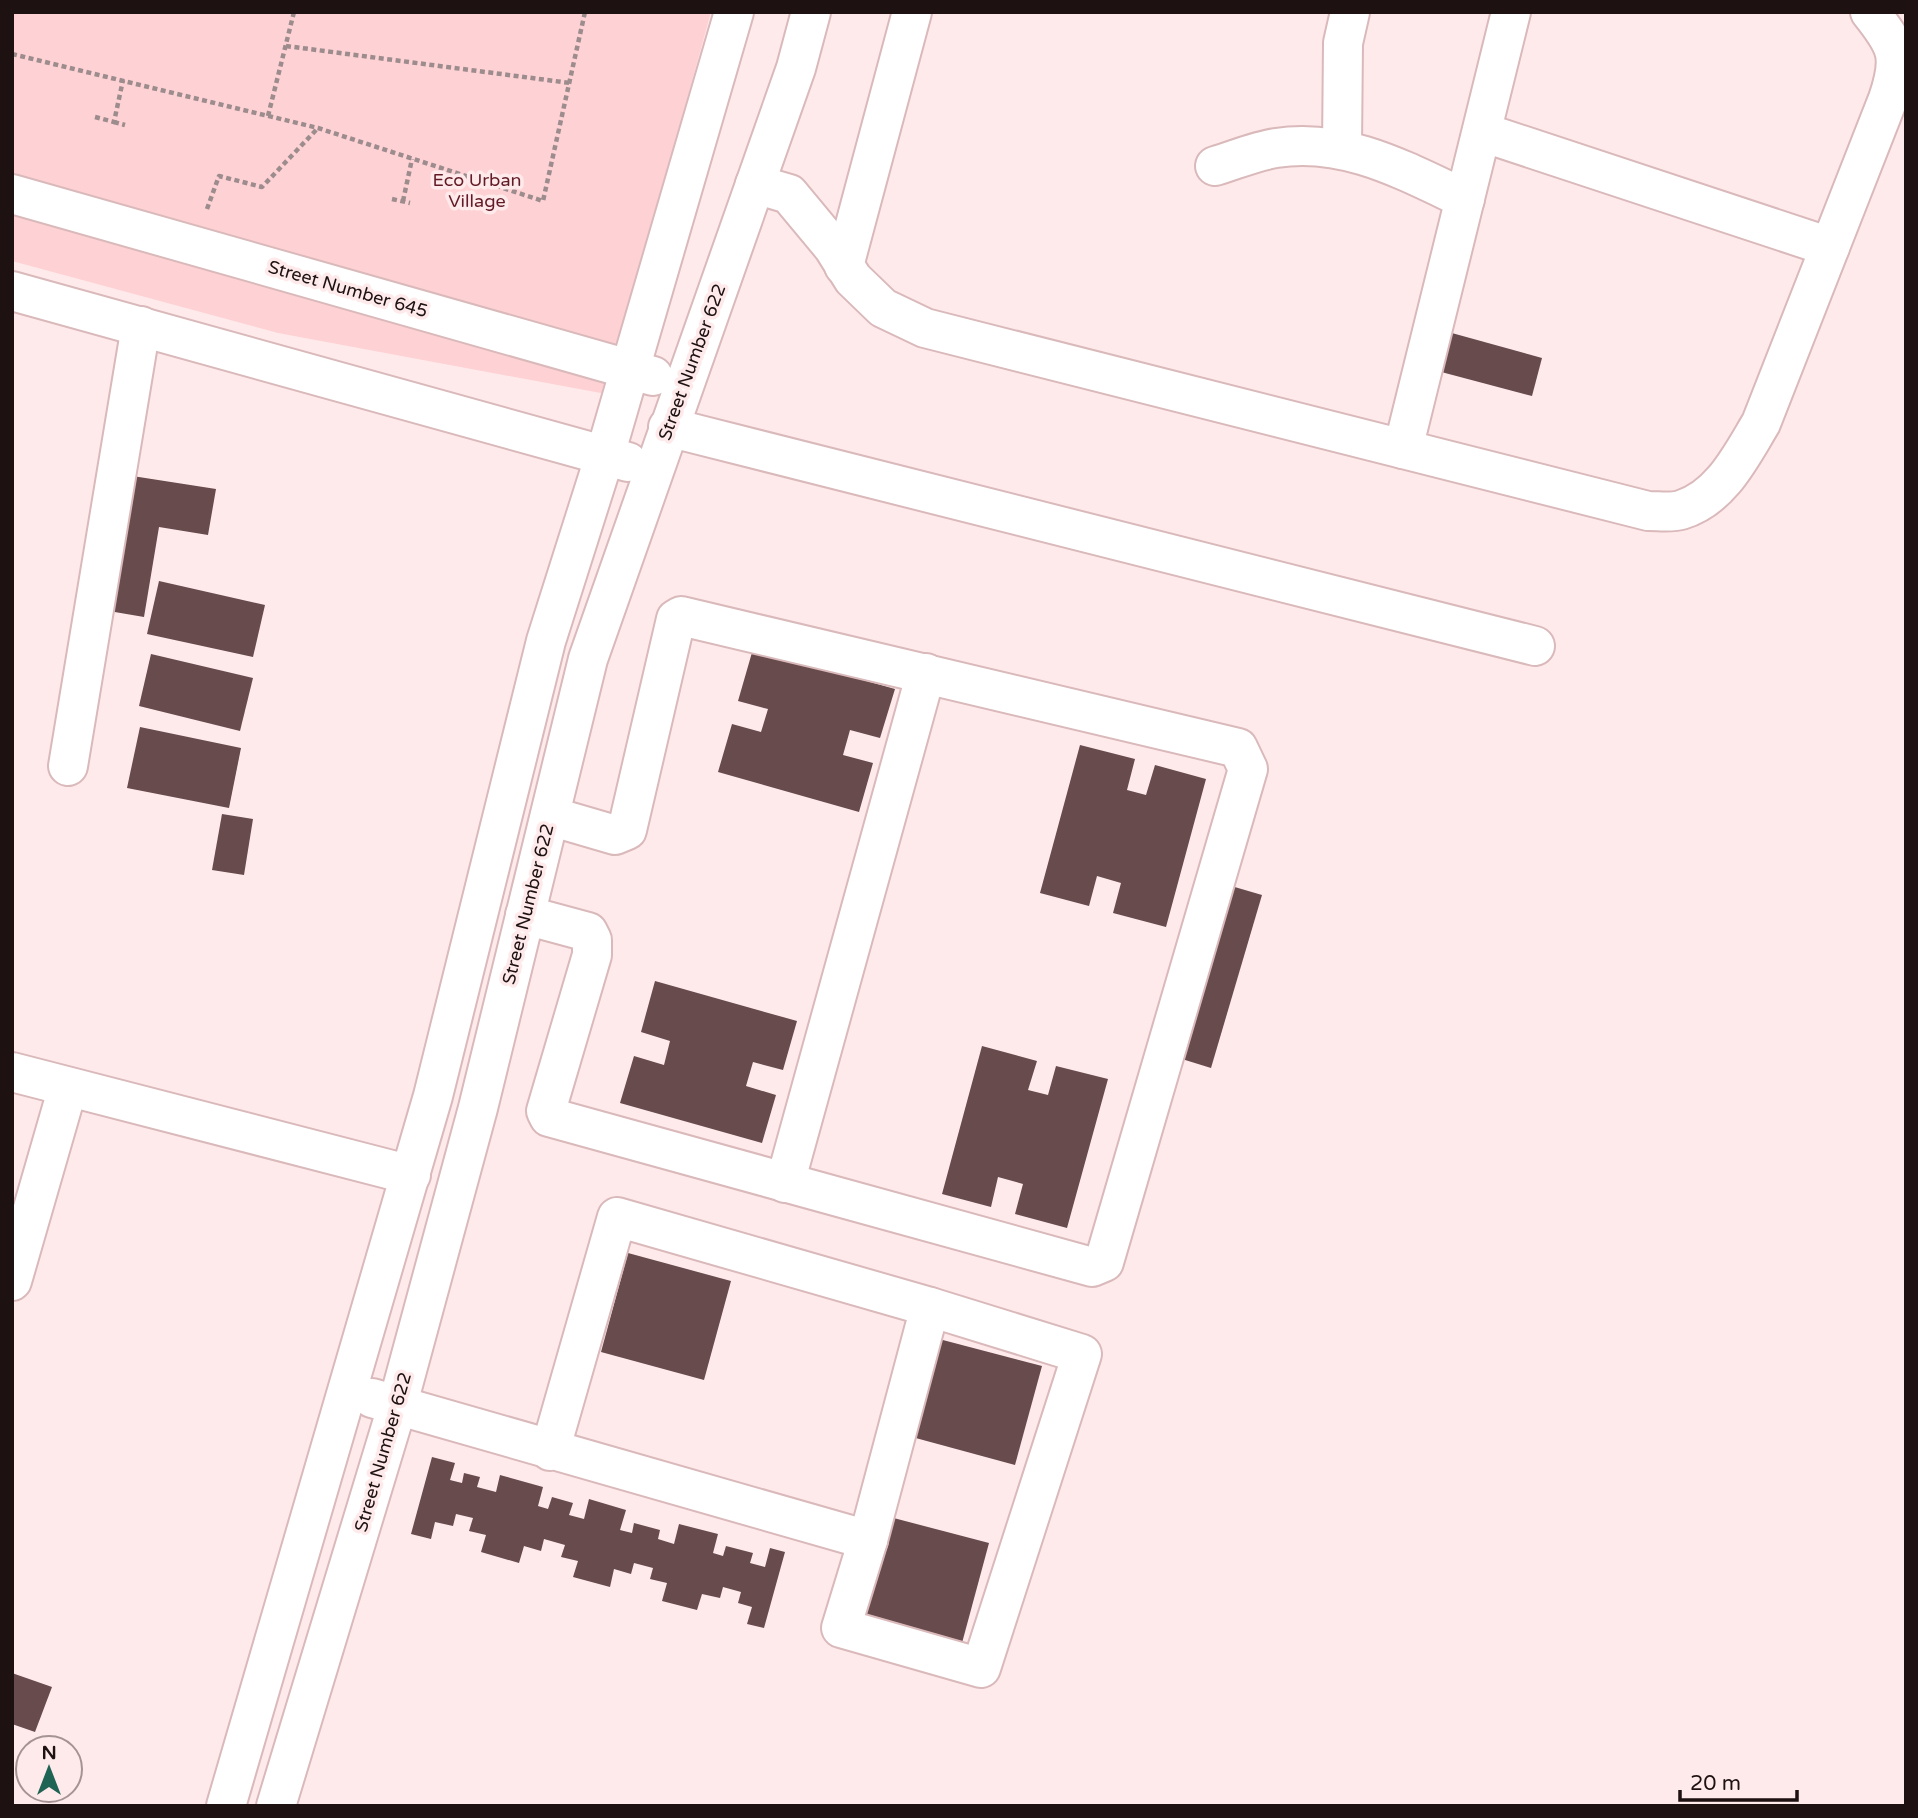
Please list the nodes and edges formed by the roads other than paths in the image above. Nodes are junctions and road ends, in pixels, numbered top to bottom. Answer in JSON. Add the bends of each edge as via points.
{"nodes":[{"id":1,"x":734,"y":12,"type":"edge"},
{"id":2,"x":811,"y":12,"type":"edge"},
{"id":3,"x":912,"y":12,"type":"edge"},
{"id":4,"x":1350,"y":12,"type":"edge"},
{"id":5,"x":1511,"y":12,"type":"edge"},
{"id":6,"x":1870,"y":12,"type":"edge"},
{"id":7,"x":1482,"y":132,"type":"junction"},
{"id":8,"x":1342,"y":148,"type":"junction"},
{"id":9,"x":1215,"y":166,"type":"dead end"},
{"id":10,"x":755,"y":184,"type":"junction"},
{"id":11,"x":12,"y":194,"type":"edge"},
{"id":12,"x":1465,"y":199,"type":"junction"},
{"id":13,"x":1830,"y":247,"type":"junction"},
{"id":14,"x":845,"y":266,"type":"junction"},
{"id":15,"x":12,"y":291,"type":"edge"},
{"id":16,"x":141,"y":327,"type":"junction"},
{"id":17,"x":629,"y":370,"type":"junction"},
{"id":18,"x":683,"y":385,"type":"junction"},
{"id":19,"x":668,"y":427,"type":"junction"},
{"id":20,"x":1403,"y":449,"type":"junction"},
{"id":21,"x":605,"y":455,"type":"junction"},
{"id":22,"x":653,"y":469,"type":"junction"},
{"id":23,"x":1535,"y":646,"type":"dead end"},
{"id":24,"x":926,"y":673,"type":"junction"},
{"id":25,"x":68,"y":766,"type":"dead end"},
{"id":26,"x":550,"y":816,"type":"junction"},
{"id":27,"x":525,"y":915,"type":"junction"},
{"id":28,"x":12,"y":1072,"type":"edge"},
{"id":29,"x":68,"y":1087,"type":"junction"},
{"id":30,"x":411,"y":1175,"type":"junction"},
{"id":31,"x":785,"y":1183,"type":"junction"},
{"id":32,"x":12,"y":1281,"type":"edge"},
{"id":33,"x":930,"y":1307,"type":"junction"},
{"id":34,"x":347,"y":1390,"type":"junction"},
{"id":35,"x":397,"y":1407,"type":"junction"},
{"id":36,"x":550,"y":1451,"type":"junction"},
{"id":37,"x":868,"y":1540,"type":"junction"},
{"id":38,"x":226,"y":1806,"type":"edge"},
{"id":39,"x":276,"y":1806,"type":"edge"}],
"edges":[{"from":1,"to":17,"type":"street"},
{"from":2,"to":10,"type":"street","name":"Street Number 622"},
{"from":3,"to":14,"type":"street"},
{"from":4,"to":8,"type":"street","via":[[1343,43]]},
{"from":5,"to":7,"type":"street"},
{"from":6,"to":13,"type":"street","via":[[1897,56],[1895,78]]},
{"from":7,"to":12,"type":"street"},
{"from":7,"to":13,"type":"street"},
{"from":8,"to":9,"type":"street","via":[[1277,148]]},
{"from":8,"to":12,"type":"street","via":[[1393,165]]},
{"from":10,"to":14,"type":"street","via":[[789,194]]},
{"from":10,"to":18,"type":"street","name":"Street Number 622"},
{"from":11,"to":17,"type":"street","name":"Street Number 645"},
{"from":12,"to":20,"type":"street"},
{"from":13,"to":20,"type":"street","via":[[1761,423],[1733,469],[1703,501],[1679,511],[1648,511]]},
{"from":14,"to":20,"type":"street","via":[[883,308],[925,328]]},
{"from":15,"to":16,"type":"street"},
{"from":16,"to":21,"type":"street"},
{"from":16,"to":25,"type":"street"},
{"from":17,"to":18,"type":"street","name":"Street Number 645"},
{"from":17,"to":21,"type":"street"},
{"from":18,"to":19,"type":"street","name":"Street Number 622"},
{"from":19,"to":22,"type":"street","name":"Street Number 622"},
{"from":19,"to":23,"type":"street"},
{"from":21,"to":22,"type":"street"},
{"from":21,"to":30,"type":"street","via":[[546,641]]},
{"from":22,"to":26,"type":"street","name":"Street Number 622","via":[[588,659]]},
{"from":24,"to":26,"type":"street","via":[[681,615],[676,619],[627,830],[615,835]]},
{"from":24,"to":31,"type":"street"},
{"from":24,"to":31,"type":"street","via":[[1238,748],[1248,769],[1104,1262],[1092,1267]]},
{"from":26,"to":27,"type":"street","name":"Street Number 622"},
{"from":27,"to":31,"type":"street","via":[[588,932],[592,940],[592,955],[546,1111],[549,1117]]},
{"from":27,"to":35,"type":"street","name":"Street Number 622"},
{"from":28,"to":29,"type":"street"},
{"from":29,"to":30,"type":"street"},
{"from":29,"to":32,"type":"street"},
{"from":30,"to":34,"type":"street"},
{"from":33,"to":36,"type":"street","via":[[617,1217]]},
{"from":33,"to":37,"type":"street"},
{"from":33,"to":37,"type":"street","via":[[1082,1354],[981,1668],[841,1628]]},
{"from":34,"to":35,"type":"street"},
{"from":34,"to":38,"type":"street"},
{"from":35,"to":36,"type":"street"},
{"from":35,"to":39,"type":"street","name":"Street Number 622"},
{"from":36,"to":37,"type":"street","via":[[664,1479]]}]}
